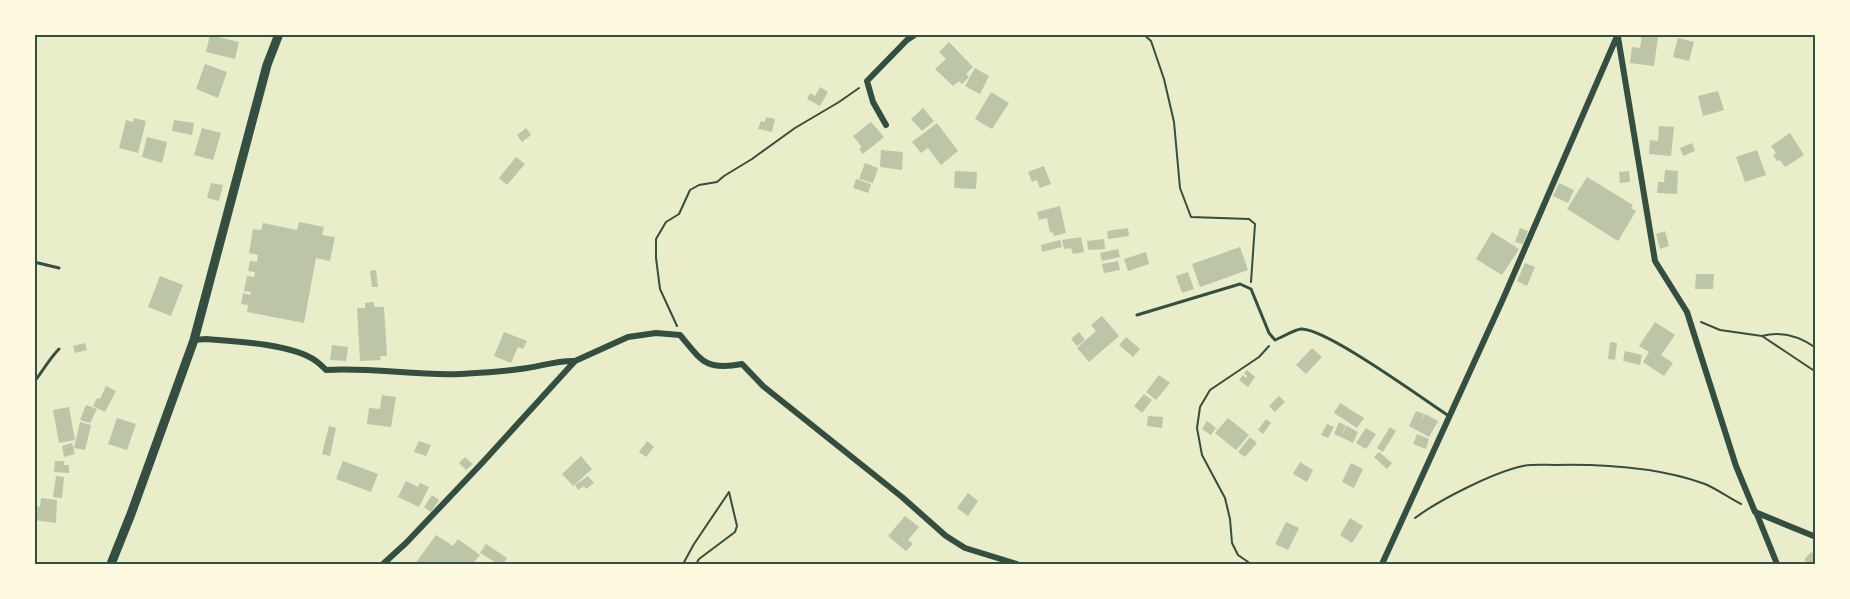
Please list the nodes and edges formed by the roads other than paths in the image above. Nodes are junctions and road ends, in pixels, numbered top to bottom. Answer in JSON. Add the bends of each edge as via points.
{"nodes":[{"id":1,"x":279,"y":34,"type":"edge"},
{"id":2,"x":916,"y":34,"type":"edge"},
{"id":3,"x":1618,"y":35,"type":"edge"},
{"id":4,"x":886,"y":125,"type":"dead end"},
{"id":5,"x":34,"y":262,"type":"edge"},
{"id":6,"x":59,"y":268,"type":"dead end"},
{"id":7,"x":1137,"y":315,"type":"dead end"},
{"id":8,"x":194,"y":340,"type":"junction"},
{"id":9,"x":59,"y":349,"type":"dead end"},
{"id":10,"x":575,"y":361,"type":"junction"},
{"id":11,"x":34,"y":382,"type":"edge"},
{"id":12,"x":1449,"y":416,"type":"junction"},
{"id":13,"x":1755,"y":512,"type":"junction"},
{"id":14,"x":1815,"y":537,"type":"edge"},
{"id":15,"x":111,"y":564,"type":"edge"},
{"id":16,"x":383,"y":564,"type":"edge"},
{"id":17,"x":1017,"y":564,"type":"edge"},
{"id":18,"x":1382,"y":564,"type":"edge"},
{"id":19,"x":1777,"y":564,"type":"edge"}],
"edges":[{"from":1,"to":8,"type":"main road","via":[[267,64]]},
{"from":2,"to":4,"type":"street","via":[[867,81]]},
{"from":3,"to":12,"type":"street"},
{"from":3,"to":13,"type":"street","via":[[1655,261],[1687,312],[1736,466]]},
{"from":5,"to":6,"type":"lane"},
{"from":7,"to":12,"type":"lane","via":[[1240,284],[1251,289],[1275,340],[1299,329],[1329,338]]},
{"from":8,"to":10,"type":"street","via":[[278,347],[305,355],[326,370],[451,374]]},
{"from":8,"to":15,"type":"main road"},
{"from":9,"to":11,"type":"lane"},
{"from":10,"to":16,"type":"street"},
{"from":10,"to":17,"type":"street","via":[[628,337],[680,335],[704,363],[725,367],[742,364],[763,386],[946,536],[965,548]]},
{"from":12,"to":18,"type":"street"},
{"from":13,"to":14,"type":"street"},
{"from":13,"to":19,"type":"street"}]}
